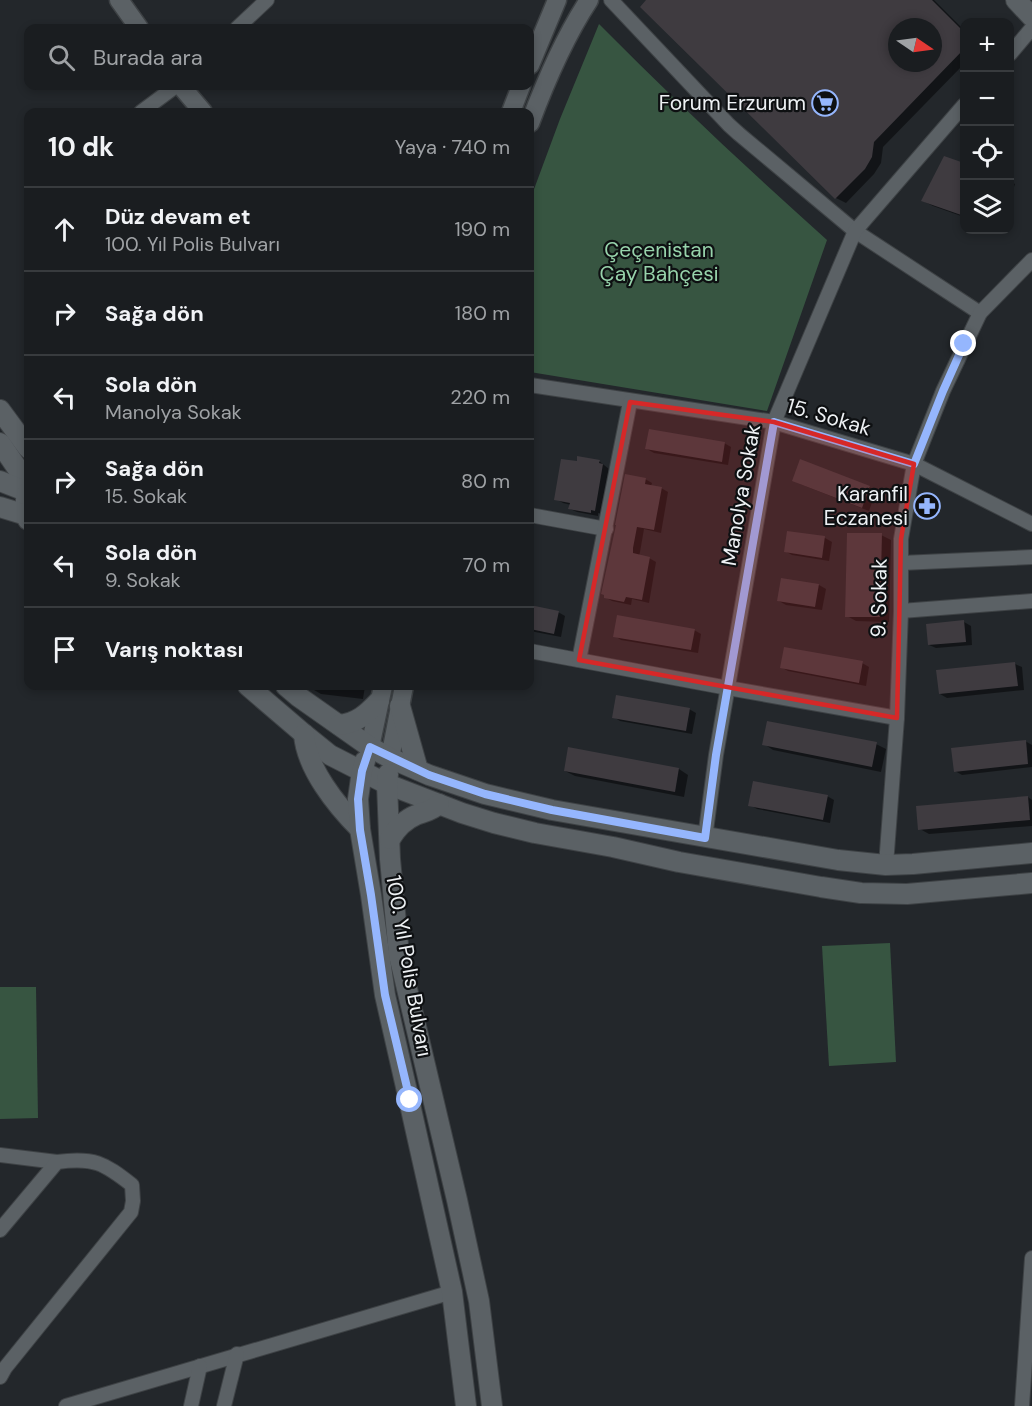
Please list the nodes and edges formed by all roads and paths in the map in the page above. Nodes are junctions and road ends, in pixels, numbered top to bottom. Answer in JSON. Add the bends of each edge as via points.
{"nodes":[{"id":1,"x":119,"y":0,"type":"edge"},
{"id":2,"x":267,"y":0,"type":"edge"},
{"id":3,"x":557,"y":0,"type":"edge"},
{"id":4,"x":589,"y":0,"type":"edge"},
{"id":5,"x":611,"y":0,"type":"edge"},
{"id":6,"x":1016,"y":0,"type":"edge"},
{"id":7,"x":1032,"y":17,"type":"edge"},
{"id":8,"x":137,"y":24,"type":"edge"},
{"id":9,"x":241,"y":24,"type":"edge"},
{"id":10,"x":1032,"y":28,"type":"edge"},
{"id":11,"x":1014,"y":49,"type":"edge"},
{"id":12,"x":534,"y":55,"type":"edge"},
{"id":13,"x":171,"y":90,"type":"edge"},
{"id":14,"x":184,"y":90,"type":"edge"},
{"id":15,"x":519,"y":90,"type":"edge"},
{"id":16,"x":146,"y":108,"type":"edge"},
{"id":17,"x":200,"y":108,"type":"edge"},
{"id":18,"x":513,"y":108,"type":"edge"},
{"id":19,"x":960,"y":110,"type":"edge"},
{"id":20,"x":534,"y":112,"type":"edge"},
{"id":21,"x":855,"y":231,"type":"junction"},
{"id":22,"x":1032,"y":260,"type":"edge"},
{"id":23,"x":980,"y":313,"type":"junction"},
{"id":24,"x":534,"y":386,"type":"edge"},
{"id":25,"x":630,"y":402,"type":"junction"},
{"id":26,"x":0,"y":410,"type":"edge"},
{"id":27,"x":774,"y":422,"type":"junction"},
{"id":28,"x":24,"y":439,"type":"edge"},
{"id":29,"x":0,"y":443,"type":"edge"},
{"id":30,"x":914,"y":464,"type":"junction"},
{"id":31,"x":24,"y":478,"type":"edge"},
{"id":32,"x":0,"y":481,"type":"edge"},
{"id":33,"x":24,"y":490,"type":"edge"},
{"id":34,"x":0,"y":507,"type":"edge"},
{"id":35,"x":534,"y":516,"type":"edge"},
{"id":36,"x":24,"y":517,"type":"edge"},
{"id":37,"x":1032,"y":524,"type":"edge"},
{"id":38,"x":606,"y":529,"type":"junction"},
{"id":39,"x":1032,"y":557,"type":"edge"},
{"id":40,"x":901,"y":563,"type":"junction"},
{"id":41,"x":1032,"y":601,"type":"edge"},
{"id":42,"x":901,"y":611,"type":"junction"},
{"id":43,"x":534,"y":652,"type":"edge"},
{"id":44,"x":579,"y":660,"type":"junction"},
{"id":45,"x":728,"y":688,"type":"junction"},
{"id":46,"x":253,"y":690,"type":"edge"},
{"id":47,"x":291,"y":690,"type":"edge"},
{"id":48,"x":403,"y":690,"type":"edge"},
{"id":49,"x":381,"y":693,"type":"edge"},
{"id":50,"x":400,"y":706,"type":"junction"},
{"id":51,"x":897,"y":718,"type":"junction"},
{"id":52,"x":339,"y":725,"type":"junction"},
{"id":53,"x":304,"y":734,"type":"junction"},
{"id":54,"x":370,"y":747,"type":"junction"},
{"id":55,"x":390,"y":758,"type":"junction"},
{"id":56,"x":418,"y":770,"type":"junction"},
{"id":57,"x":362,"y":771,"type":"junction"},
{"id":58,"x":387,"y":784,"type":"junction"},
{"id":59,"x":439,"y":804,"type":"junction"},
{"id":60,"x":360,"y":830,"type":"junction"},
{"id":61,"x":705,"y":838,"type":"junction"},
{"id":62,"x":390,"y":839,"type":"junction"},
{"id":63,"x":1032,"y":854,"type":"edge"},
{"id":64,"x":886,"y":865,"type":"junction"},
{"id":65,"x":1032,"y":883,"type":"edge"},
{"id":66,"x":0,"y":1155,"type":"edge"},
{"id":67,"x":57,"y":1161,"type":"junction"},
{"id":68,"x":0,"y":1230,"type":"edge"},
{"id":69,"x":1032,"y":1258,"type":"edge"},
{"id":70,"x":452,"y":1292,"type":"junction"},
{"id":71,"x":237,"y":1354,"type":"junction"},
{"id":72,"x":200,"y":1366,"type":"junction"},
{"id":73,"x":0,"y":1377,"type":"edge"},
{"id":74,"x":66,"y":1406,"type":"edge"},
{"id":75,"x":191,"y":1406,"type":"edge"},
{"id":76,"x":224,"y":1406,"type":"edge"},
{"id":77,"x":466,"y":1406,"type":"edge"},
{"id":78,"x":492,"y":1406,"type":"edge"},
{"id":79,"x":1022,"y":1406,"type":"edge"}],
"edges":[{"from":1,"to":8,"type":"street"},
{"from":2,"to":9,"type":"street"},
{"from":3,"to":12,"type":"street"},
{"from":4,"to":20,"type":"street","via":[[575,21]]},
{"from":5,"to":21,"type":"street","via":[[729,125]]},
{"from":6,"to":7,"type":"main road"},
{"from":10,"to":11,"type":"street"},
{"from":13,"to":16,"type":"street"},
{"from":14,"to":17,"type":"street"},
{"from":15,"to":18,"type":"street"},
{"from":19,"to":21,"type":"street","name":"Manolya Sokak"},
{"from":21,"to":23,"type":"street"},
{"from":21,"to":27,"type":"street","name":"Manolya Sokak"},
{"from":22,"to":23,"type":"street","name":"9. Sokak"},
{"from":23,"to":30,"type":"street","name":"9. Sokak"},
{"from":24,"to":25,"type":"street","name":"15. Sokak"},
{"from":25,"to":27,"type":"street","name":"15. Sokak"},
{"from":25,"to":38,"type":"street"},
{"from":26,"to":28,"type":"main road"},
{"from":27,"to":30,"type":"street","name":"15. Sokak"},
{"from":27,"to":45,"type":"street","name":"Manolya Sokak"},
{"from":29,"to":31,"type":"main road"},
{"from":30,"to":37,"type":"street","name":"15. Sokak"},
{"from":30,"to":40,"type":"street","name":"9. Sokak","via":[[901,539]]},
{"from":32,"to":33,"type":"main road"},
{"from":34,"to":36,"type":"main road"},
{"from":35,"to":38,"type":"street"},
{"from":38,"to":44,"type":"street"},
{"from":39,"to":40,"type":"street"},
{"from":40,"to":42,"type":"street","name":"9. Sokak"},
{"from":41,"to":42,"type":"street"},
{"from":42,"to":51,"type":"street","name":"9. Sokak"},
{"from":43,"to":44,"type":"street"},
{"from":44,"to":45,"type":"street"},
{"from":45,"to":51,"type":"street"},
{"from":45,"to":61,"type":"street","name":"Manolya Sokak"},
{"from":46,"to":53,"type":"main road"},
{"from":47,"to":52,"type":"main road"},
{"from":48,"to":50,"type":"street"},
{"from":49,"to":52,"type":"main road","via":[[362,718]]},
{"from":49,"to":54,"type":"street"},
{"from":50,"to":55,"type":"street"},
{"from":50,"to":56,"type":"main road"},
{"from":51,"to":64,"type":"street","name":"9. Sokak"},
{"from":52,"to":54,"type":"main road"},
{"from":53,"to":57,"type":"main road","via":[[330,755]]},
{"from":53,"to":60,"type":"main road","via":[[314,768]]},
{"from":54,"to":55,"type":"main road"},
{"from":54,"to":57,"type":"main road","name":"100. Yıl Polis Bulvarı"},
{"from":55,"to":56,"type":"main road"},
{"from":55,"to":58,"type":"main road"},
{"from":56,"to":61,"type":"main road","via":[[519,803]]},
{"from":57,"to":58,"type":"main road"},
{"from":57,"to":60,"type":"main road","name":"100. Yıl Polis Bulvarı","via":[[358,799]]},
{"from":58,"to":59,"type":"main road"},
{"from":58,"to":62,"type":"main road"},
{"from":59,"to":62,"type":"main road","via":[[404,822]]},
{"from":59,"to":65,"type":"main road","via":[[535,833],[725,871],[851,891],[907,894]]},
{"from":60,"to":70,"type":"main road","name":"100. Yıl Polis Bulvarı","via":[[385,995]]},
{"from":61,"to":64,"type":"main road"},
{"from":62,"to":78,"type":"main road","via":[[399,955],[479,1301]]},
{"from":63,"to":64,"type":"main road"},
{"from":66,"to":67,"type":"street"},
{"from":67,"to":68,"type":"street"},
{"from":67,"to":73,"type":"street","via":[[98,1162],[113,1170],[132,1185],[131,1212]]},
{"from":69,"to":79,"type":"street"},
{"from":70,"to":71,"type":"street"},
{"from":70,"to":77,"type":"main road","name":"100. Yıl Polis Bulvarı"},
{"from":71,"to":72,"type":"street"},
{"from":71,"to":76,"type":"street"},
{"from":72,"to":74,"type":"street"},
{"from":72,"to":75,"type":"street"}]}
